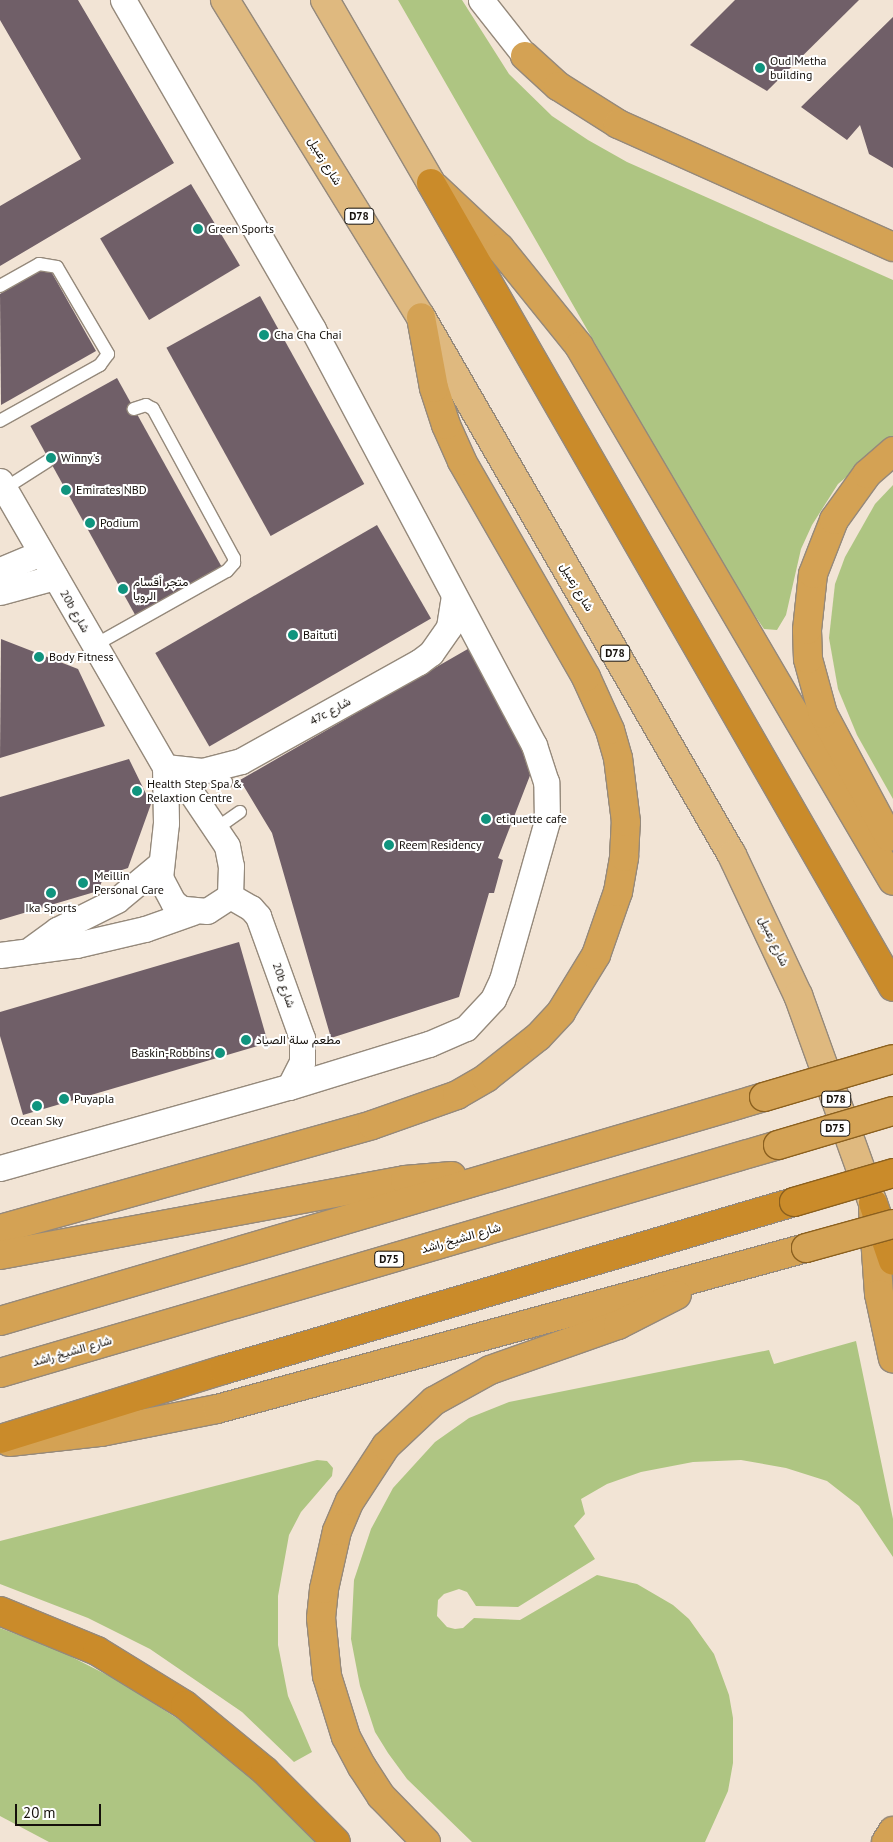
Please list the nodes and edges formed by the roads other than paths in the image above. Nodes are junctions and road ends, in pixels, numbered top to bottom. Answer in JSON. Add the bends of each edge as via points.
{"nodes":[{"id":1,"x":123,"y":0,"type":"edge"},
{"id":2,"x":225,"y":0,"type":"edge"},
{"id":3,"x":324,"y":0,"type":"edge"},
{"id":4,"x":481,"y":0,"type":"edge"},
{"id":5,"x":505,"y":0,"type":"edge"},
{"id":6,"x":526,"y":56,"type":"junction"},
{"id":7,"x":430,"y":182,"type":"junction"},
{"id":8,"x":893,"y":247,"type":"edge"},
{"id":9,"x":0,"y":286,"type":"edge"},
{"id":10,"x":421,"y":317,"type":"junction"},
{"id":11,"x":134,"y":409,"type":"dead end"},
{"id":12,"x":0,"y":421,"type":"edge"},
{"id":13,"x":893,"y":450,"type":"edge"},
{"id":14,"x":48,"y":461,"type":"dead end"},
{"id":15,"x":2,"y":485,"type":"edge"},
{"id":16,"x":41,"y":553,"type":"junction"},
{"id":17,"x":0,"y":570,"type":"edge"},
{"id":18,"x":55,"y":576,"type":"junction"},
{"id":19,"x":0,"y":592,"type":"edge"},
{"id":20,"x":454,"y":597,"type":"junction"},
{"id":21,"x":95,"y":645,"type":"junction"},
{"id":22,"x":165,"y":767,"type":"junction"},
{"id":23,"x":202,"y":771,"type":"junction"},
{"id":24,"x":226,"y":782,"type":"dead end"},
{"id":25,"x":240,"y":812,"type":"dead end"},
{"id":26,"x":217,"y":828,"type":"junction"},
{"id":27,"x":893,"y":844,"type":"edge"},
{"id":28,"x":159,"y":865,"type":"junction"},
{"id":29,"x":893,"y":881,"type":"edge"},
{"id":30,"x":230,"y":896,"type":"junction"},
{"id":31,"x":193,"y":912,"type":"junction"},
{"id":32,"x":32,"y":948,"type":"junction"},
{"id":33,"x":0,"y":955,"type":"edge"},
{"id":34,"x":893,"y":987,"type":"edge"},
{"id":35,"x":893,"y":1059,"type":"edge"},
{"id":36,"x":289,"y":1087,"type":"junction"},
{"id":37,"x":893,"y":1111,"type":"edge"},
{"id":38,"x":0,"y":1168,"type":"edge"},
{"id":39,"x":893,"y":1174,"type":"edge"},
{"id":40,"x":493,"y":1176,"type":"junction"},
{"id":41,"x":873,"y":1203,"type":"junction"},
{"id":42,"x":893,"y":1224,"type":"edge"},
{"id":43,"x":0,"y":1229,"type":"edge"},
{"id":44,"x":0,"y":1255,"type":"edge"},
{"id":45,"x":893,"y":1261,"type":"edge"},
{"id":46,"x":708,"y":1275,"type":"junction"},
{"id":47,"x":0,"y":1321,"type":"edge"},
{"id":48,"x":893,"y":1359,"type":"edge"},
{"id":49,"x":0,"y":1373,"type":"edge"},
{"id":50,"x":0,"y":1441,"type":"edge"},
{"id":51,"x":0,"y":1611,"type":"edge"},
{"id":52,"x":893,"y":1831,"type":"edge"},
{"id":53,"x":336,"y":1842,"type":"edge"},
{"id":54,"x":426,"y":1842,"type":"edge"},
{"id":55,"x":886,"y":1842,"type":"edge"}],
"edges":[{"from":1,"to":20,"type":"street","via":[[313,329]]},
{"from":2,"to":10,"type":"main road","name":"شارع زعبيل","number":"D78"},
{"from":3,"to":7,"type":"main road"},
{"from":4,"to":6,"type":"street"},
{"from":5,"to":6,"type":"street","via":[[510,26]]},
{"from":6,"to":8,"type":"highway","via":[[558,86],[618,124]]},
{"from":7,"to":29,"type":"highway","via":[[500,248],[578,346]]},
{"from":7,"to":34,"type":"highway"},
{"from":9,"to":12,"type":"lane","via":[[39,264],[57,267],[108,354],[100,365]]},
{"from":10,"to":41,"type":"main road","name":"شارع زعبيل","number":"D78","via":[[732,855],[798,995]]},
{"from":10,"to":43,"type":"highway","via":[[434,388],[462,461],[567,642],[610,730],[623,787],[626,822],[622,866],[609,924],[580,984],[538,1036],[486,1078],[457,1094],[372,1125]]},
{"from":11,"to":21,"type":"lane","via":[[146,405],[153,409],[234,563],[227,571]]},
{"from":13,"to":27,"type":"highway","via":[[868,474],[834,520],[813,574],[806,630],[808,659],[822,714]]},
{"from":14,"to":15,"type":"lane"},
{"from":15,"to":16,"type":"street","name":"20b شارع"},
{"from":16,"to":17,"type":"street"},
{"from":16,"to":18,"type":"street","name":"20b شارع"},
{"from":18,"to":19,"type":"street"},
{"from":18,"to":21,"type":"street","name":"20b شارع"},
{"from":20,"to":23,"type":"street","name":"47c شارع","via":[[449,627],[431,653],[419,662],[241,761]]},
{"from":20,"to":36,"type":"street","via":[[534,745],[546,782],[548,801],[544,840],[502,980],[481,1014],[448,1038]]},
{"from":21,"to":22,"type":"street","name":"20b شارع"},
{"from":22,"to":23,"type":"street","name":"47c شارع"},
{"from":22,"to":26,"type":"street","via":[[186,784]]},
{"from":22,"to":28,"type":"street","via":[[166,823]]},
{"from":23,"to":24,"type":"lane"},
{"from":25,"to":26,"type":"lane"},
{"from":26,"to":30,"type":"street","via":[[227,846],[231,866]]},
{"from":28,"to":31,"type":"street","via":[[160,878],[173,902]]},
{"from":28,"to":32,"type":"street","via":[[117,900],[57,930]]},
{"from":30,"to":31,"type":"street","via":[[207,911]]},
{"from":30,"to":36,"type":"street","name":"20b شارع","via":[[258,916],[302,1038],[302,1062]]},
{"from":31,"to":32,"type":"street","via":[[145,929],[85,943]]},
{"from":32,"to":33,"type":"street"},
{"from":35,"to":40,"type":"highway","bridge":true},
{"from":36,"to":38,"type":"street"},
{"from":37,"to":49,"type":"highway","name":"شارع الشيخ راشد","number":"D75","bridge":true},
{"from":39,"to":50,"type":"highway","bridge":true,"via":[[223,1370]]},
{"from":40,"to":44,"type":"highway","via":[[405,1180]]},
{"from":40,"to":47,"type":"highway"},
{"from":41,"to":45,"type":"highway"},
{"from":41,"to":48,"type":"highway","via":[[876,1271]]},
{"from":42,"to":46,"type":"highway","bridge":true},
{"from":46,"to":50,"type":"highway","via":[[217,1409],[101,1432]]},
{"from":46,"to":54,"type":"highway","via":[[642,1314],[490,1370],[434,1401],[386,1446],[350,1501],[337,1531],[324,1588],[322,1618],[327,1676],[346,1737],[362,1767],[381,1796]]},
{"from":51,"to":53,"type":"highway","via":[[96,1652],[185,1705],[265,1771]]},
{"from":52,"to":55,"type":"highway"}]}
